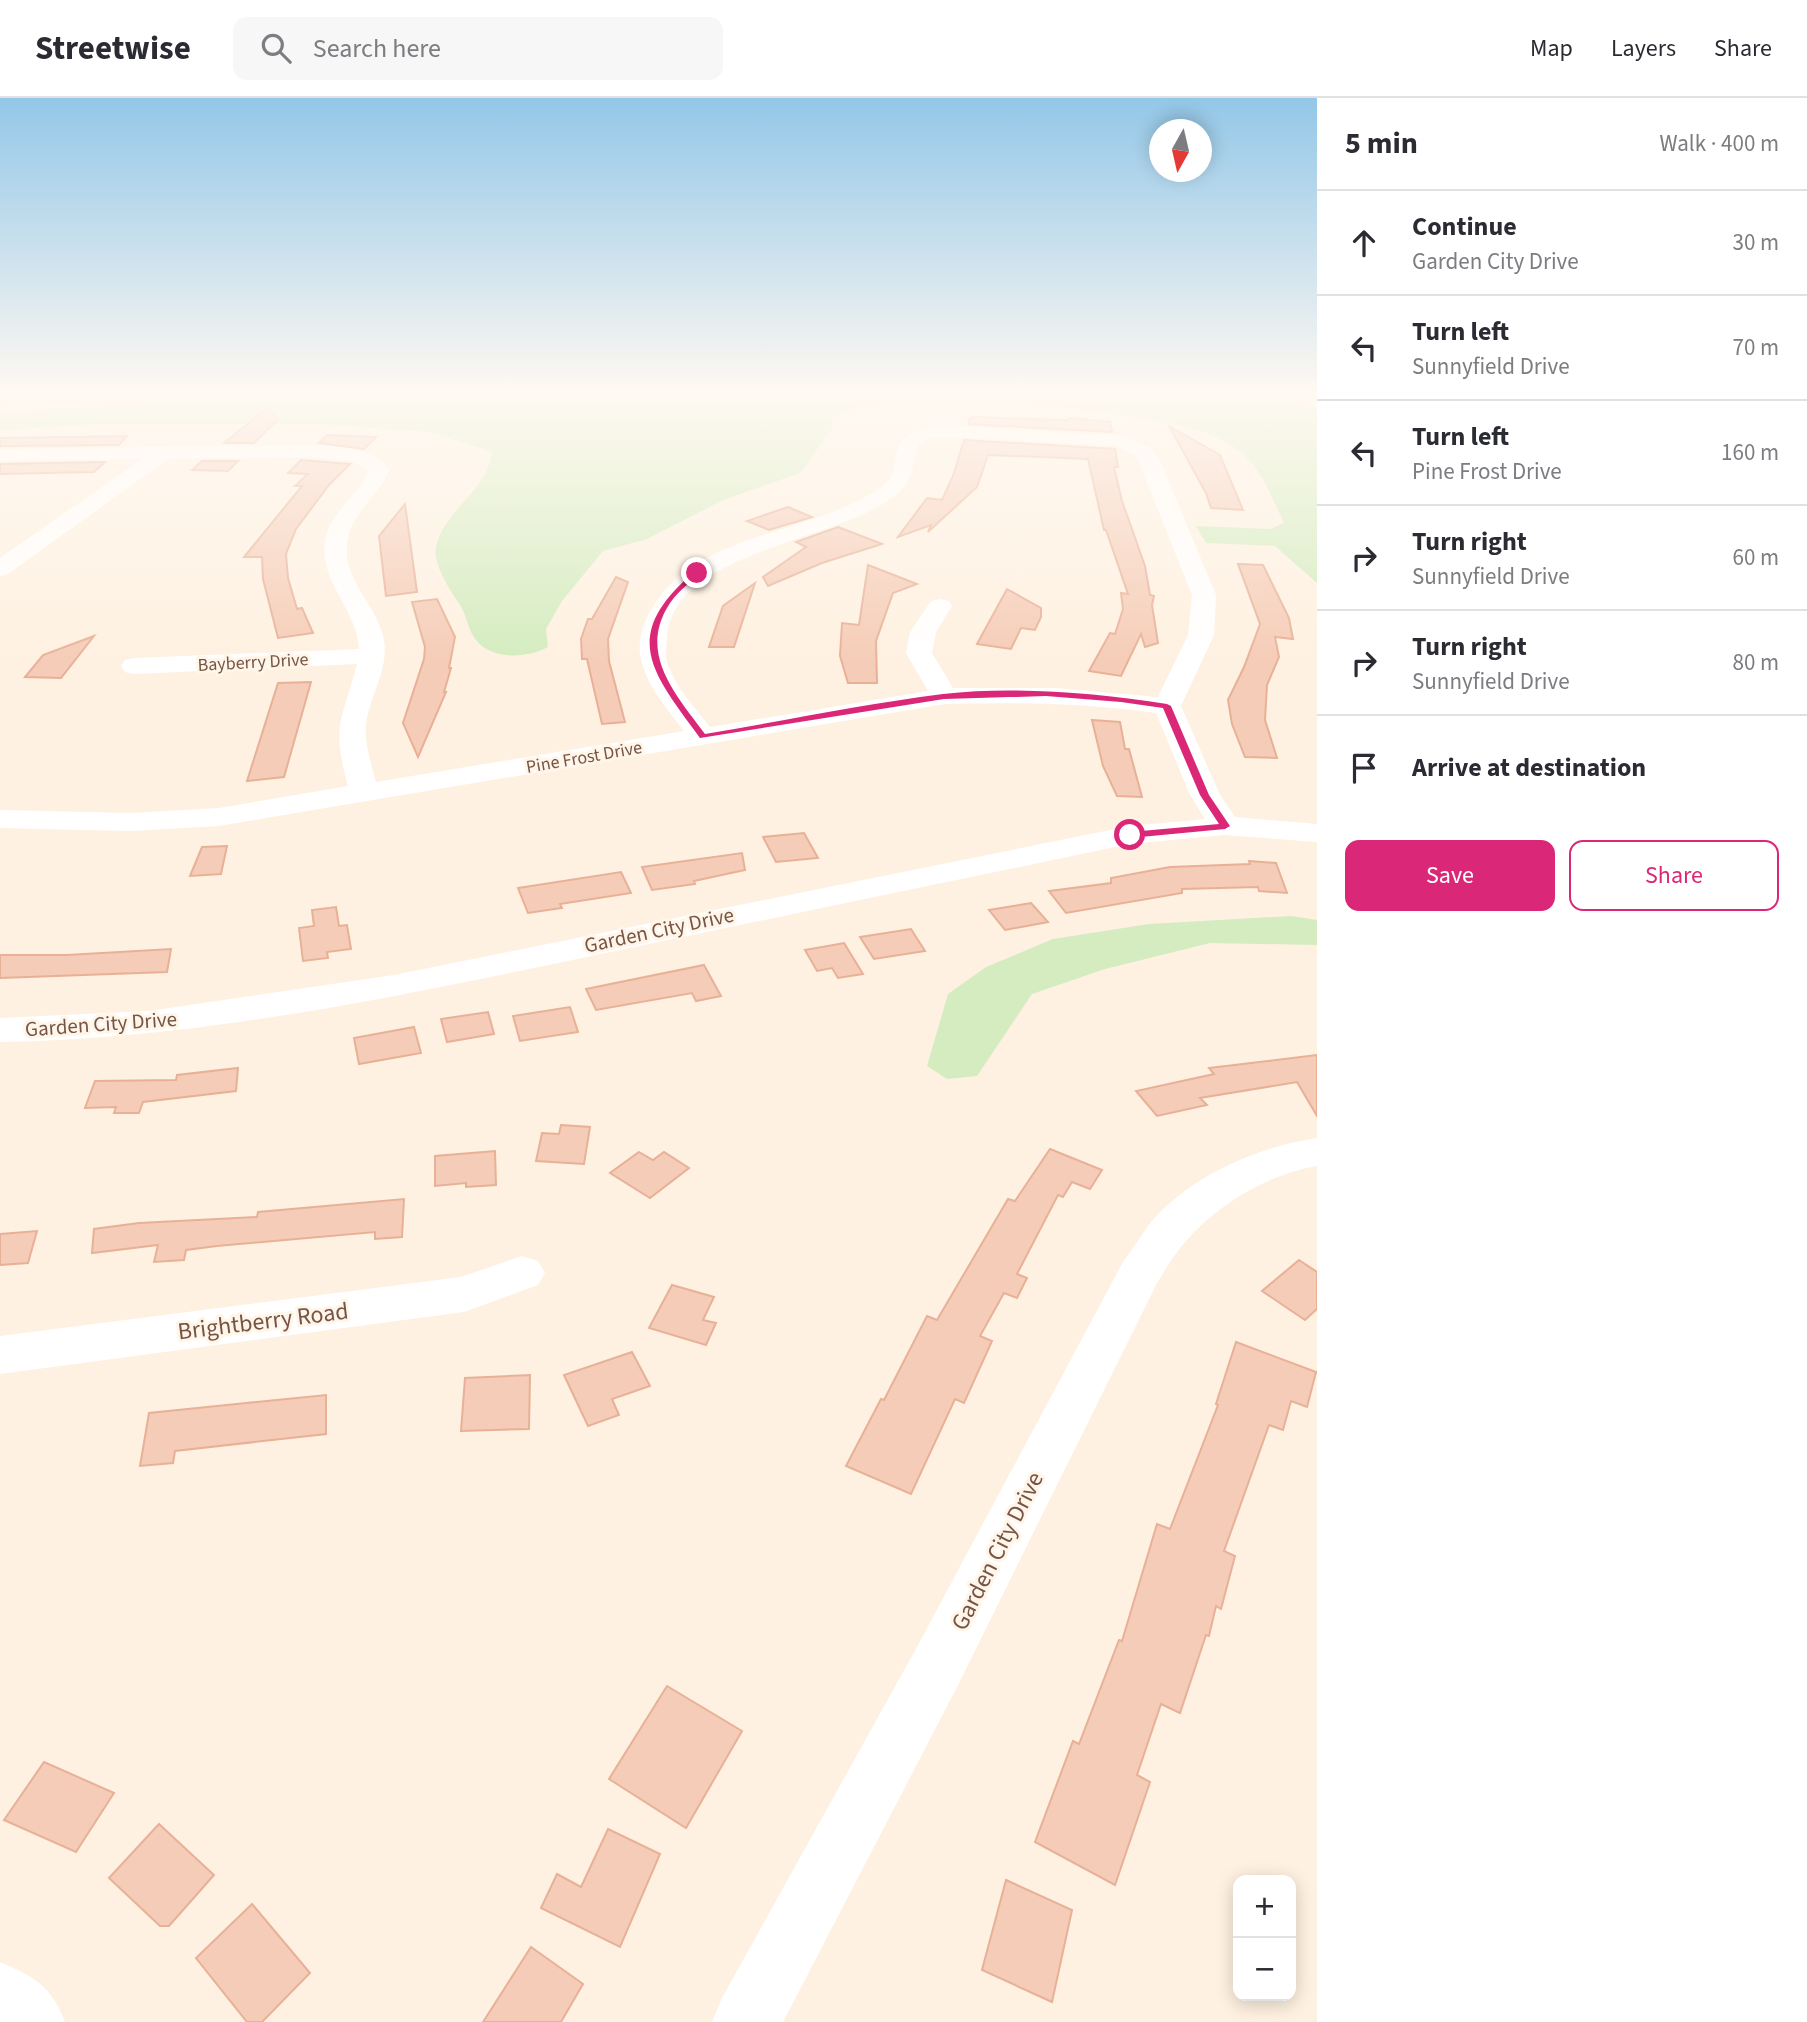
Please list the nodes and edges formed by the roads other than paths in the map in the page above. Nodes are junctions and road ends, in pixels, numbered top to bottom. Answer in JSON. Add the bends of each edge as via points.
{"nodes":[{"id":1,"x":120,"y":484,"type":"edge"},
{"id":2,"x":373,"y":484,"type":"edge"},
{"id":3,"x":896,"y":484,"type":"edge"},
{"id":4,"x":1160,"y":484,"type":"edge"},
{"id":5,"x":0,"y":569,"type":"edge"},
{"id":6,"x":940,"y":606,"type":"dead end"},
{"id":7,"x":371,"y":656,"type":"junction"},
{"id":8,"x":134,"y":666,"type":"dead end"},
{"id":9,"x":944,"y":696,"type":"junction"},
{"id":10,"x":1167,"y":706,"type":"junction"},
{"id":11,"x":703,"y":737,"type":"junction"},
{"id":12,"x":365,"y":794,"type":"junction"},
{"id":13,"x":0,"y":819,"type":"edge"},
{"id":14,"x":1225,"y":826,"type":"junction"},
{"id":15,"x":1317,"y":833,"type":"edge"},
{"id":16,"x":0,"y":1030,"type":"edge"},
{"id":17,"x":1317,"y":1152,"type":"edge"},
{"id":18,"x":522,"y":1273,"type":"dead end"},
{"id":19,"x":0,"y":1355,"type":"edge"},
{"id":20,"x":0,"y":1996,"type":"edge"},
{"id":21,"x":31,"y":2022,"type":"edge"},
{"id":22,"x":746,"y":2022,"type":"edge"}],
"edges":[{"from":1,"to":5,"type":"street"},
{"from":2,"to":7,"type":"street","via":[[350,510],[338,532],[336,551],[339,576],[372,638]]},
{"from":3,"to":11,"type":"street","via":[[843,517],[735,553],[697,573],[663,607],[653,630],[653,657],[668,689]]},
{"from":4,"to":10,"type":"street","via":[[1205,595],[1201,635]]},
{"from":6,"to":9,"type":"street","via":[[923,632],[919,653]]},
{"from":7,"to":8,"type":"street","name":"Bayberry Drive"},
{"from":7,"to":12,"type":"street","via":[[350,740]]},
{"from":9,"to":10,"type":"street","name":"Pine Frost Drive","via":[[1046,694]]},
{"from":9,"to":11,"type":"street","name":"Pine Frost Drive"},
{"from":10,"to":14,"type":"street","via":[[1205,795]]},
{"from":11,"to":12,"type":"street","name":"Pine Frost Drive"},
{"from":12,"to":13,"type":"street","name":"Pine Frost Drive","via":[[219,817],[131,822]]},
{"from":14,"to":15,"type":"street","name":"Garden City Drive"},
{"from":14,"to":16,"type":"street","name":"Garden City Drive","via":[[1130,835],[272,1007],[143,1023]]},
{"from":17,"to":22,"type":"street","name":"Garden City Drive","via":[[1295,1154],[1233,1181],[1176,1223],[1139,1274],[937,1667]]},
{"from":18,"to":19,"type":"street","name":"Brightberry Road","via":[[464,1294]]},
{"from":20,"to":21,"type":"street"}]}
